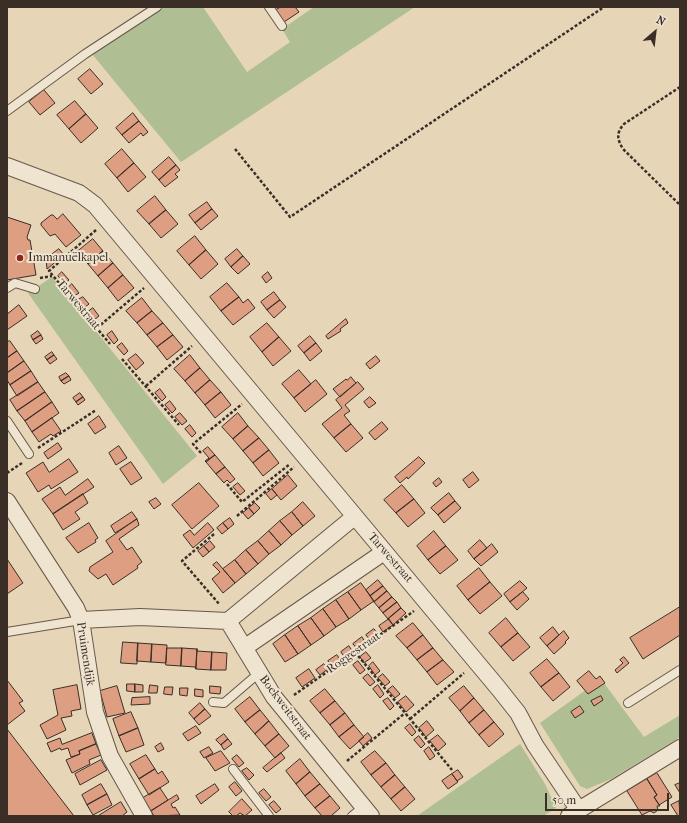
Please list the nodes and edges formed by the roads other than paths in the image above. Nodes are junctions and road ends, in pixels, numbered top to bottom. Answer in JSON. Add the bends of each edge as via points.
{"nodes":[{"id":1,"x":157,"y":7,"type":"edge"},
{"id":2,"x":269,"y":7,"type":"edge"},
{"id":3,"x":282,"y":26,"type":"dead end"},
{"id":4,"x":7,"y":111,"type":"edge"},
{"id":5,"x":7,"y":166,"type":"edge"},
{"id":6,"x":7,"y":288,"type":"edge"},
{"id":7,"x":35,"y":289,"type":"dead end"},
{"id":8,"x":7,"y":420,"type":"edge"},
{"id":9,"x":29,"y":454,"type":"road end"},
{"id":10,"x":7,"y":501,"type":"edge"},
{"id":11,"x":354,"y":517,"type":"junction"},
{"id":12,"x":384,"y":552,"type":"junction"},
{"id":13,"x":82,"y":620,"type":"junction"},
{"id":14,"x":230,"y":620,"type":"junction"},
{"id":15,"x":7,"y":632,"type":"edge"},
{"id":16,"x":244,"y":648,"type":"junction"},
{"id":17,"x":680,"y":670,"type":"edge"},
{"id":18,"x":259,"y":673,"type":"junction"},
{"id":19,"x":214,"y":702,"type":"dead end"},
{"id":20,"x":628,"y":703,"type":"dead end"},
{"id":21,"x":680,"y":748,"type":"edge"},
{"id":22,"x":233,"y":769,"type":"dead end"},
{"id":23,"x":574,"y":812,"type":"edge"},
{"id":24,"x":362,"y":813,"type":"edge"},
{"id":25,"x":144,"y":816,"type":"edge"},
{"id":26,"x":269,"y":816,"type":"edge"}],
"edges":[{"from":1,"to":4,"type":"lane","via":[[85,54]]},
{"from":2,"to":3,"type":"lane"},
{"from":5,"to":11,"type":"street","name":"Tarwestraat","via":[[85,196]]},
{"from":6,"to":7,"type":"lane","via":[[15,283]]},
{"from":8,"to":9,"type":"lane"},
{"from":10,"to":13,"type":"street","name":"Pruimendijk"},
{"from":11,"to":12,"type":"street","name":"Tarwestraat"},
{"from":11,"to":14,"type":"street"},
{"from":12,"to":16,"type":"street"},
{"from":12,"to":23,"type":"street","name":"Tarwestraat","via":[[518,713]]},
{"from":13,"to":14,"type":"street"},
{"from":13,"to":15,"type":"lane"},
{"from":13,"to":25,"type":"street","name":"Pruimendijk","via":[[87,670],[95,712],[110,756]]},
{"from":14,"to":16,"type":"street","name":"Boekweitstraat"},
{"from":16,"to":18,"type":"street","name":"Boekweitstraat"},
{"from":17,"to":20,"type":"lane"},
{"from":18,"to":19,"type":"lane","via":[[224,703]]},
{"from":18,"to":24,"type":"street","name":"Boekweitstraat","via":[[280,705],[334,771]]},
{"from":21,"to":23,"type":"street"},
{"from":22,"to":26,"type":"lane"}]}
